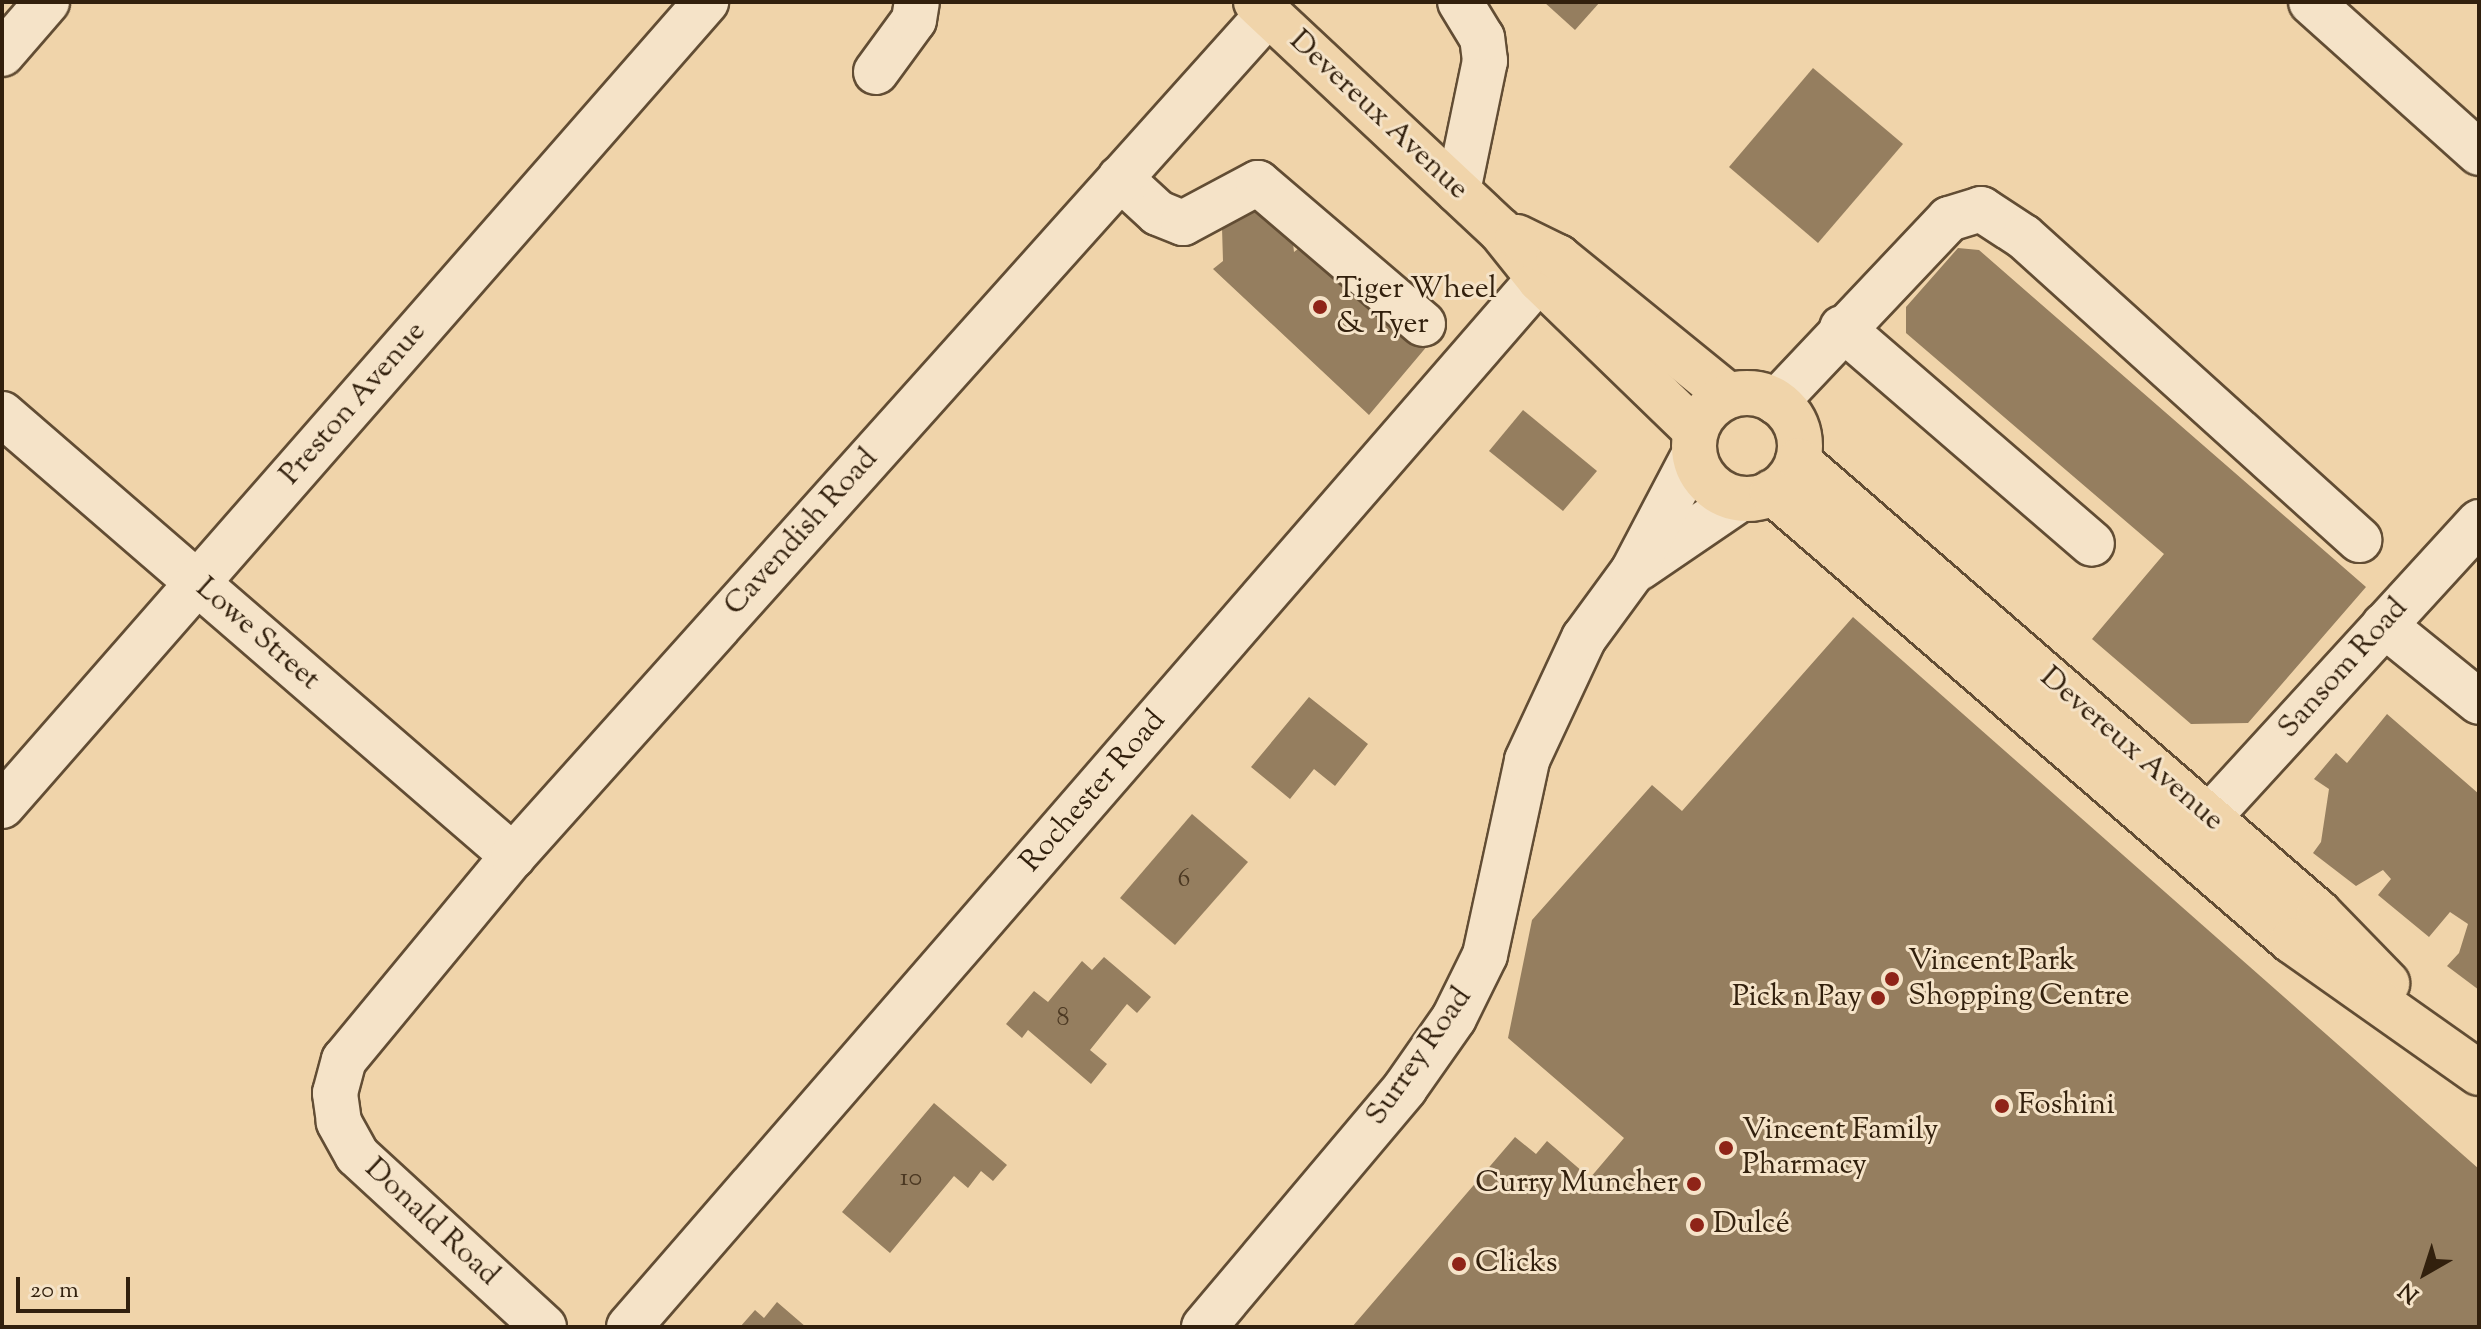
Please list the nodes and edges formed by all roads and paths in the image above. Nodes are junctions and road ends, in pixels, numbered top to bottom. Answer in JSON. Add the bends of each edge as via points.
{"nodes":[{"id":1,"x":47,"y":2,"type":"edge"},
{"id":2,"x":706,"y":2,"type":"edge"},
{"id":3,"x":917,"y":2,"type":"edge"},
{"id":4,"x":1460,"y":2,"type":"edge"},
{"id":5,"x":2311,"y":2,"type":"edge"},
{"id":6,"x":1262,"y":8,"type":"edge"},
{"id":7,"x":2,"y":54,"type":"edge"},
{"id":8,"x":876,"y":72,"type":"dead end"},
{"id":9,"x":2479,"y":153,"type":"edge"},
{"id":10,"x":1120,"y":178,"type":"junction"},
{"id":11,"x":1458,"y":191,"type":"junction"},
{"id":12,"x":1549,"y":269,"type":"junction"},
{"id":13,"x":1423,"y":324,"type":"dead end"},
{"id":14,"x":1842,"y":328,"type":"junction"},
{"id":15,"x":1729,"y":396,"type":"junction"},
{"id":16,"x":1776,"y":402,"type":"junction"},
{"id":17,"x":2,"y":414,"type":"edge"},
{"id":18,"x":1694,"y":442,"type":"junction"},
{"id":19,"x":1770,"y":484,"type":"junction"},
{"id":20,"x":2479,"y":522,"type":"edge"},
{"id":21,"x":2359,"y":540,"type":"dead end"},
{"id":22,"x":2092,"y":544,"type":"dead end"},
{"id":23,"x":1633,"y":571,"type":"junction"},
{"id":24,"x":198,"y":584,"type":"junction"},
{"id":25,"x":2384,"y":625,"type":"junction"},
{"id":26,"x":2479,"y":702,"type":"edge"},
{"id":27,"x":2,"y":806,"type":"edge"},
{"id":28,"x":2209,"y":817,"type":"junction"},
{"id":29,"x":513,"y":856,"type":"junction"},
{"id":30,"x":344,"y":1060,"type":"joint"},
{"id":31,"x":2466,"y":1062,"type":"edge"},
{"id":32,"x":544,"y":1327,"type":"edge"},
{"id":33,"x":629,"y":1327,"type":"edge"},
{"id":34,"x":1204,"y":1327,"type":"edge"}],
"edges":[{"from":1,"to":7,"type":"street"},
{"from":2,"to":24,"type":"street","name":"Preston Avenue"},
{"from":3,"to":8,"type":"street","via":[[914,20]]},
{"from":4,"to":11,"type":"street","via":[[1482,38],[1485,61]]},
{"from":5,"to":9,"type":"street"},
{"from":6,"to":10,"type":"street","name":"Cavendish Road"},
{"from":6,"to":11,"type":"main road","name":"Devereux Avenue"},
{"from":10,"to":13,"type":"street","via":[[1158,213],[1183,223],[1258,183]]},
{"from":10,"to":29,"type":"street","name":"Cavendish Road"},
{"from":11,"to":12,"type":"main road","name":"Devereux Avenue"},
{"from":12,"to":15,"type":"main road","name":"Devereux Avenue"},
{"from":12,"to":18,"type":"main road","name":"Devereux Avenue"},
{"from":12,"to":33,"type":"street","name":"Rochester Road"},
{"from":14,"to":16,"type":"street"},
{"from":14,"to":21,"type":"street","via":[[1949,219],[1967,209],[1981,209],[2024,237]]},
{"from":14,"to":22,"type":"street"},
{"from":15,"to":16,"type":"main road","via":[[1745,392]]},
{"from":15,"to":18,"type":"main road","via":[[1708,409]]},
{"from":16,"to":19,"type":"main road","via":[[1792,418],[1799,439]]},
{"from":17,"to":24,"type":"street","name":"Lowe Street"},
{"from":18,"to":19,"type":"main road","via":[[1702,476],[1718,491]]},
{"from":18,"to":23,"type":"street","name":"Surrey Road"},
{"from":19,"to":23,"type":"street","name":"Surrey Road"},
{"from":19,"to":28,"type":"main road","name":"Devereux Avenue"},
{"from":19,"to":31,"type":"main road","name":"Devereux Avenue","via":[[2292,941]]},
{"from":20,"to":25,"type":"street","name":"Sansom Road"},
{"from":23,"to":34,"type":"street","name":"Surrey Road","via":[[1584,638],[1527,760],[1485,955],[1454,1018],[1405,1088]]},
{"from":24,"to":27,"type":"street","name":"Preston Avenue"},
{"from":24,"to":29,"type":"street","name":"Lowe Street"},
{"from":25,"to":26,"type":"street"},
{"from":25,"to":28,"type":"street","name":"Sansom Road"},
{"from":28,"to":31,"type":"main road","name":"Devereux Avenue","via":[[2319,913]]},
{"from":29,"to":30,"type":"street","name":"Cavendish Road"},
{"from":30,"to":32,"type":"street","name":"Donald Road","via":[[335,1093],[339,1122],[357,1155]]}]}
